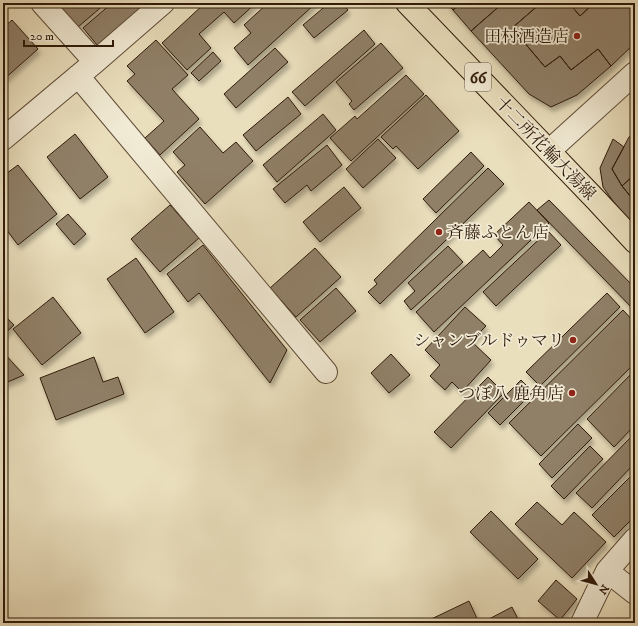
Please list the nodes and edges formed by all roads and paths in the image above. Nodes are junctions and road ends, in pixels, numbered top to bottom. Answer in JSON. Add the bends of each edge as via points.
{"nodes":[{"id":1,"x":42,"y":3,"type":"edge"},
{"id":2,"x":163,"y":3,"type":"edge"},
{"id":3,"x":407,"y":3,"type":"edge"},
{"id":4,"x":95,"y":62,"type":"junction"},
{"id":5,"x":635,"y":73,"type":"edge"},
{"id":6,"x":78,"y":76,"type":"junction"},
{"id":7,"x":3,"y":139,"type":"edge"},
{"id":8,"x":549,"y":151,"type":"junction"},
{"id":9,"x":635,"y":242,"type":"edge"},
{"id":10,"x":326,"y":372,"type":"dead end"},
{"id":11,"x":635,"y":539,"type":"edge"},
{"id":12,"x":607,"y":571,"type":"junction"},
{"id":13,"x":635,"y":593,"type":"edge"},
{"id":14,"x":582,"y":623,"type":"edge"}],
"edges":[{"from":1,"to":4,"type":"street"},
{"from":2,"to":4,"type":"street"},
{"from":3,"to":8,"type":"main road","name":"十二所花輪大湯線","number":"66"},
{"from":4,"to":6,"type":"street"},
{"from":5,"to":8,"type":"street"},
{"from":6,"to":7,"type":"street"},
{"from":6,"to":10,"type":"street"},
{"from":8,"to":9,"type":"main road","name":"十二所花輪大湯線","number":"66"},
{"from":11,"to":12,"type":"street"},
{"from":12,"to":13,"type":"street"},
{"from":12,"to":14,"type":"street"}]}
